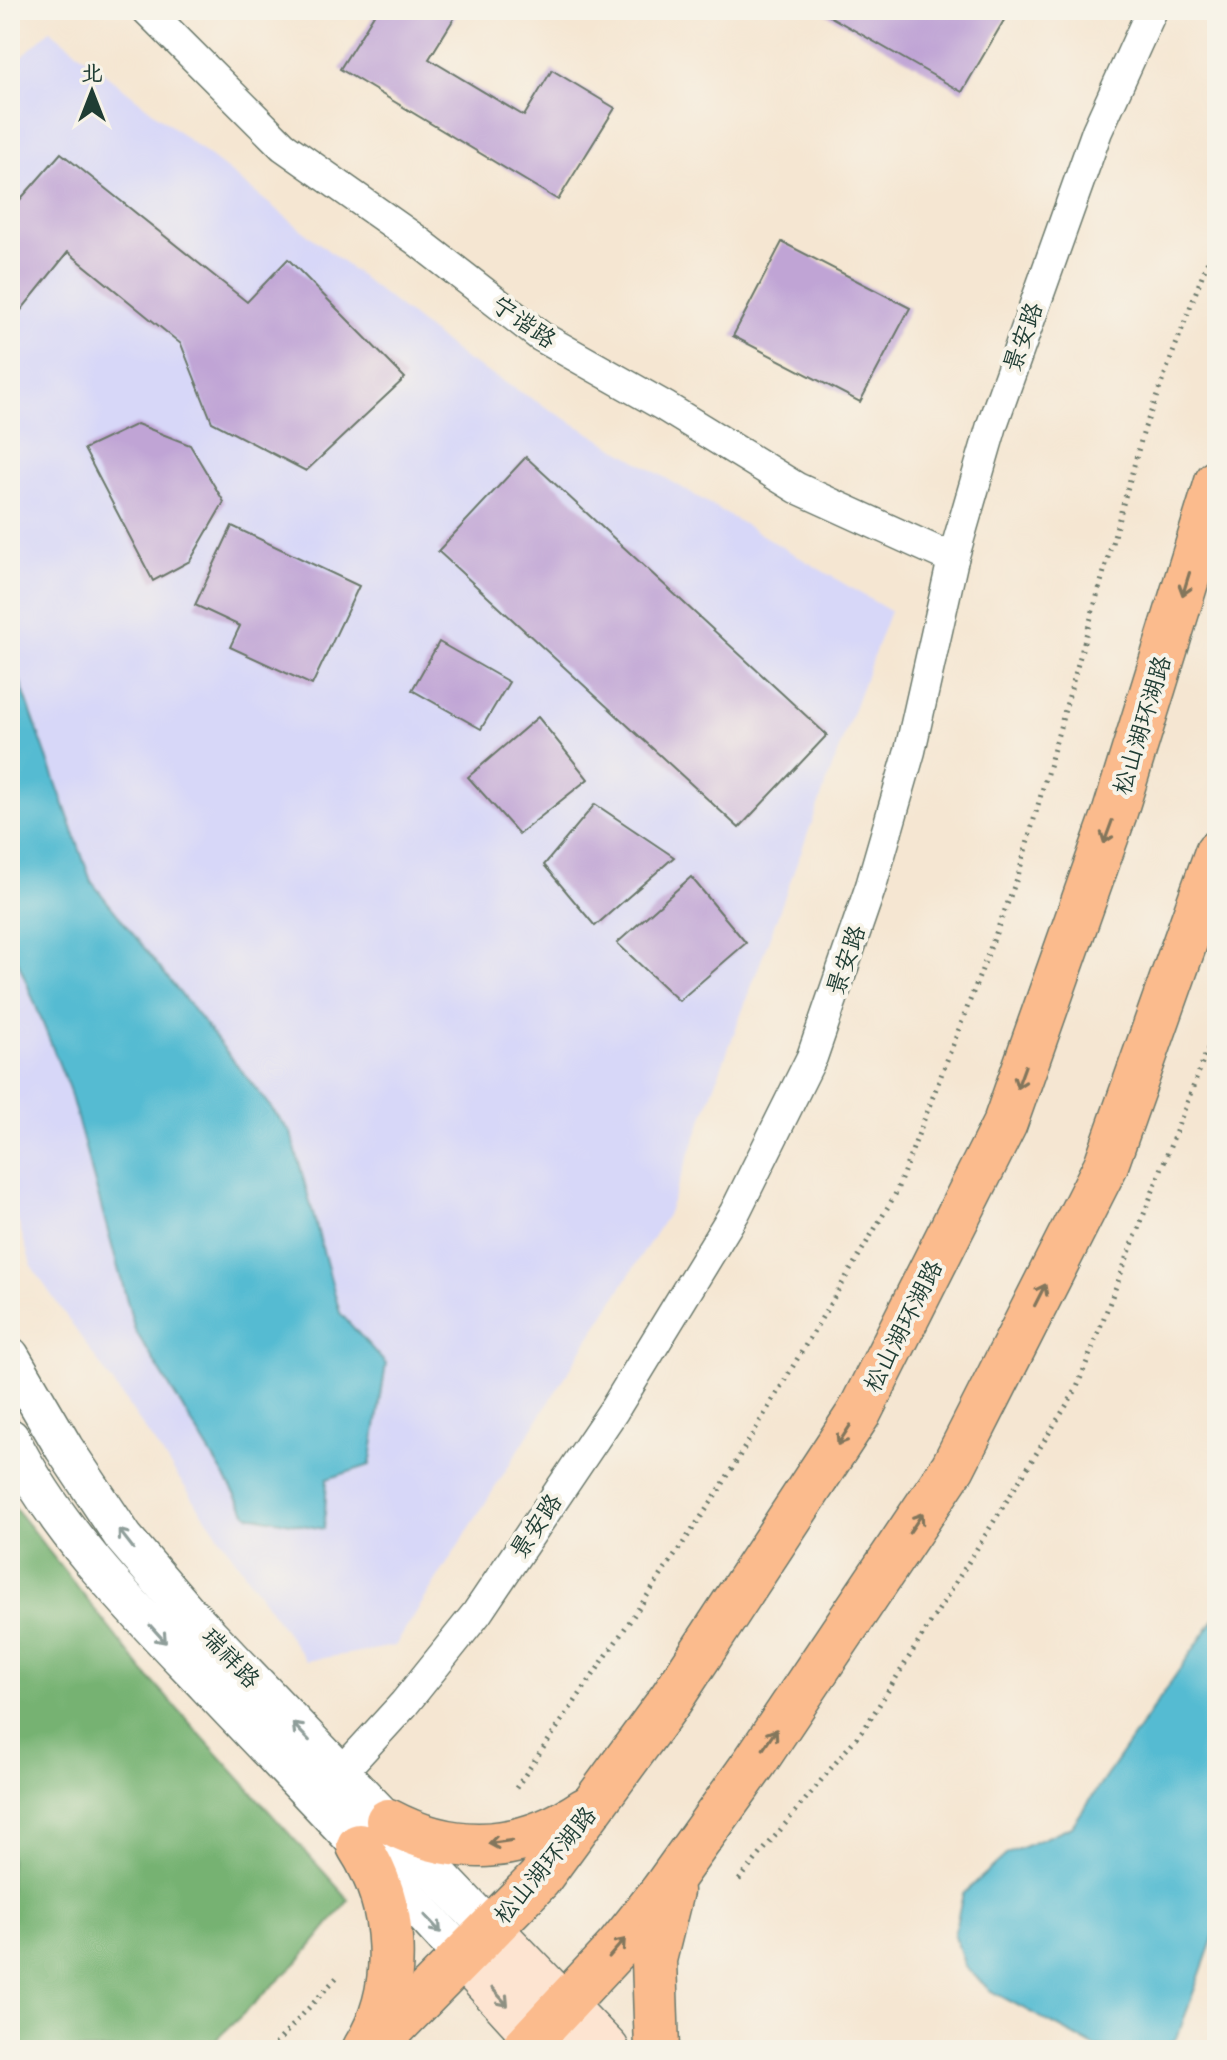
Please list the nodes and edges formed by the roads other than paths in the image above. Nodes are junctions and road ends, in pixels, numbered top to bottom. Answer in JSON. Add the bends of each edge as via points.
{"nodes":[{"id":1,"x":147,"y":10,"type":"edge"},
{"id":2,"x":1152,"y":10,"type":"edge"},
{"id":3,"x":1217,"y":482,"type":"edge"},
{"id":4,"x":953,"y":559,"type":"junction"},
{"id":5,"x":1217,"y":852,"type":"edge"},
{"id":6,"x":10,"y":1356,"type":"edge"},
{"id":7,"x":10,"y":1438,"type":"edge"},
{"id":8,"x":341,"y":1773,"type":"junction"},
{"id":9,"x":316,"y":1801,"type":"junction"},
{"id":10,"x":597,"y":1802,"type":"junction"},
{"id":11,"x":374,"y":1834,"type":"junction"},
{"id":12,"x":680,"y":1867,"type":"junction"},
{"id":13,"x":477,"y":1944,"type":"junction"},
{"id":14,"x":542,"y":2035,"type":"edge"},
{"id":15,"x":363,"y":2050,"type":"edge"},
{"id":16,"x":371,"y":2050,"type":"edge"},
{"id":17,"x":607,"y":2050,"type":"edge"},
{"id":18,"x":657,"y":2050,"type":"edge"}],
"edges":[{"from":1,"to":4,"type":"street","name":"宁谐路","via":[[283,146],[540,336],[797,488]]},
{"from":2,"to":4,"type":"street","name":"景安路","via":[[1097,131],[992,425]]},
{"from":3,"to":10,"type":"main road","name":"松山湖环湖路","one_way":true,"via":[[1114,815],[1005,1123],[859,1413]]},
{"from":4,"to":8,"type":"street","name":"景安路","via":[[910,751],[871,886],[812,1057],[735,1212],[614,1410],[477,1613]]},
{"from":12,"to":5,"type":"main road","one_way":true,"via":[[953,1467],[1106,1165]]},
{"from":8,"to":6,"type":"street","name":"瑞祥路","one_way":true,"via":[[124,1538]]},
{"from":7,"to":9,"type":"street","name":"瑞祥路","one_way":true,"via":[[23,1465],[89,1556]]},
{"from":8,"to":9,"type":"street","name":"景安路"},
{"from":8,"to":11,"type":"street","name":"瑞祥路"},
{"from":9,"to":11,"type":"street","name":"瑞祥路"},
{"from":10,"to":11,"type":"main road","one_way":true,"via":[[555,1828],[467,1847]]},
{"from":10,"to":13,"type":"main road","name":"松山湖环湖路","via":[[539,1879]]},
{"from":11,"to":13,"type":"street","name":"瑞祥路"},
{"from":11,"to":15,"type":"main road","via":[[376,1872],[390,1933],[385,1995]]},
{"from":14,"to":12,"type":"main road","one_way":true},
{"from":12,"to":18,"type":"main road","via":[[654,1960]]},
{"from":13,"to":14,"type":"main road"},
{"from":13,"to":16,"type":"main road","name":"松山湖环湖路"},
{"from":14,"to":17,"type":"main road"}]}
